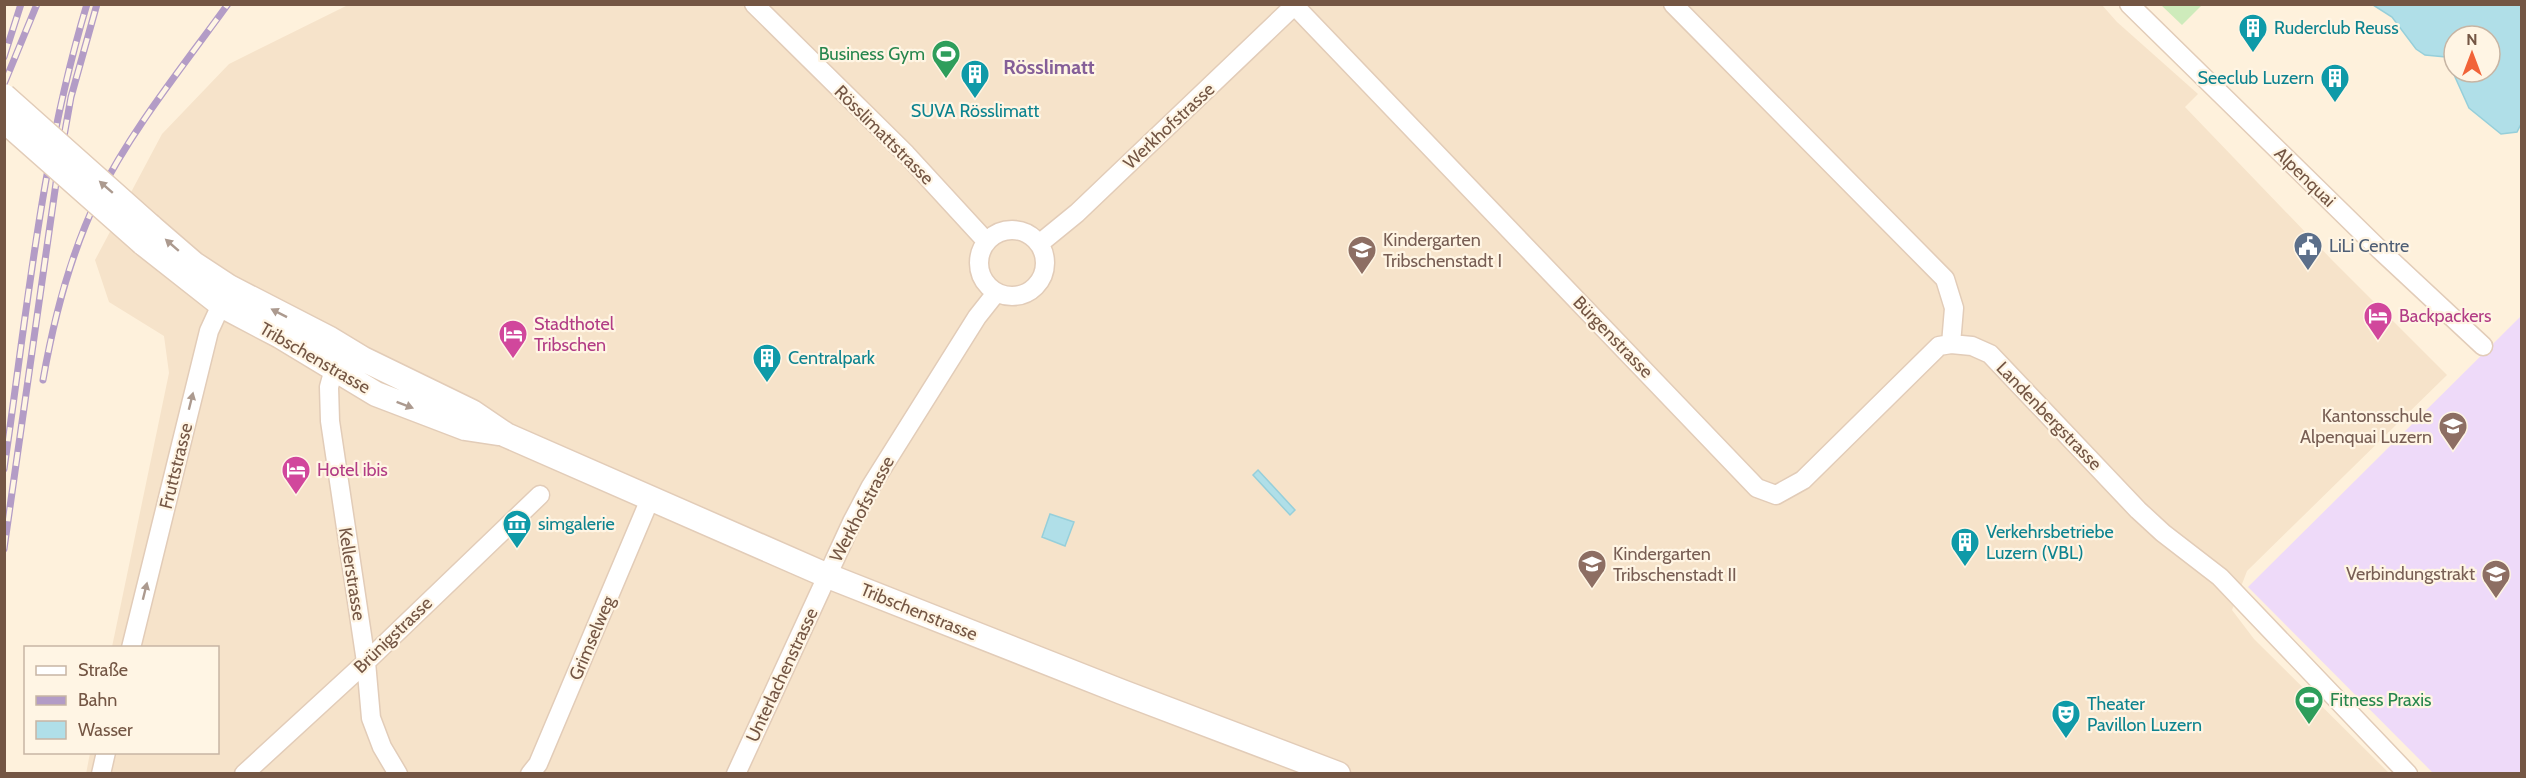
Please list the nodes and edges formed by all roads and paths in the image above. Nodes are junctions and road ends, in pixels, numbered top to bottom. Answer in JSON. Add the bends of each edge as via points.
{"nodes":[{"id":1,"x":754,"y":4,"type":"edge"},
{"id":2,"x":1673,"y":4,"type":"edge"},
{"id":3,"x":2129,"y":4,"type":"edge"},
{"id":4,"x":1294,"y":5,"type":"edge"},
{"id":5,"x":4,"y":96,"type":"edge"},
{"id":6,"x":4,"y":120,"type":"edge"},
{"id":7,"x":147,"y":235,"type":"junction"},
{"id":8,"x":986,"y":241,"type":"junction"},
{"id":9,"x":1039,"y":244,"type":"junction"},
{"id":10,"x":996,"y":293,"type":"junction"},
{"id":11,"x":226,"y":296,"type":"junction"},
{"id":12,"x":1951,"y":344,"type":"junction"},
{"id":13,"x":2482,"y":346,"type":"dead end"},
{"id":14,"x":334,"y":369,"type":"junction"},
{"id":15,"x":506,"y":435,"type":"junction"},
{"id":16,"x":540,"y":495,"type":"dead end"},
{"id":17,"x":650,"y":500,"type":"junction"},
{"id":18,"x":828,"y":576,"type":"junction"},
{"id":19,"x":131,"y":646,"type":"edge"},
{"id":20,"x":366,"y":662,"type":"junction"},
{"id":21,"x":106,"y":754,"type":"edge"},
{"id":22,"x":101,"y":774,"type":"edge"},
{"id":23,"x":244,"y":774,"type":"edge"},
{"id":24,"x":398,"y":774,"type":"edge"},
{"id":25,"x":530,"y":774,"type":"edge"},
{"id":26,"x":736,"y":774,"type":"edge"},
{"id":27,"x":1338,"y":774,"type":"edge"},
{"id":28,"x":2408,"y":774,"type":"edge"}],
"edges":[{"from":1,"to":8,"type":"street","name":"Rösslimattstrasse","via":[[906,154]]},
{"from":2,"to":12,"type":"street","via":[[1945,279],[1954,308]]},
{"from":3,"to":13,"type":"street","name":"Alpenquai"},
{"from":4,"to":9,"type":"street","name":"Werkhofstrasse","via":[[1077,213]]},
{"from":4,"to":12,"type":"street","name":"Bürgenstrasse","via":[[1757,488],[1776,495],[1803,480],[1939,346]]},
{"from":7,"to":5,"type":"street","one_way":true,"bridge":true},
{"from":6,"to":7,"type":"street","bridge":true},
{"from":7,"to":11,"type":"street","name":"Tribschenstrasse","via":[[194,264]]},
{"from":8,"to":9,"type":"street","via":[[994,234],[1014,230]]},
{"from":8,"to":10,"type":"street","via":[[978,269]]},
{"from":9,"to":10,"type":"street","via":[[1045,267],[1035,288],[1016,297]]},
{"from":10,"to":18,"type":"street","name":"Werkhofstrasse","via":[[871,486]]},
{"from":11,"to":14,"type":"street","name":"Tribschenstrasse"},
{"from":15,"to":11,"type":"street","name":"Tribschenstrasse","one_way":true,"via":[[472,412],[330,339]]},
{"from":19,"to":11,"type":"street","name":"Fruttstrasse","one_way":true,"via":[[209,331]]},
{"from":12,"to":28,"type":"street","name":"Landenbergstrasse","via":[[1972,346],[1990,354],[2138,510],[2220,577]]},
{"from":14,"to":15,"type":"street","name":"Tribschenstrasse","one_way":true,"via":[[376,394],[465,428]]},
{"from":14,"to":20,"type":"street","name":"Kellerstrasse","via":[[329,387],[330,421]]},
{"from":15,"to":17,"type":"street","name":"Tribschenstrasse"},
{"from":16,"to":20,"type":"street","name":"Brünigstrasse"},
{"from":17,"to":18,"type":"street","name":"Tribschenstrasse"},
{"from":17,"to":25,"type":"street","name":"Grimselweg"},
{"from":18,"to":26,"type":"street","name":"Unterlachenstrasse"},
{"from":18,"to":27,"type":"street","name":"Tribschenstrasse"},
{"from":20,"to":23,"type":"street","name":"Brünigstrasse"},
{"from":20,"to":24,"type":"street","name":"Kellerstrasse","via":[[371,718]]},
{"from":21,"to":22,"type":"street"}]}
